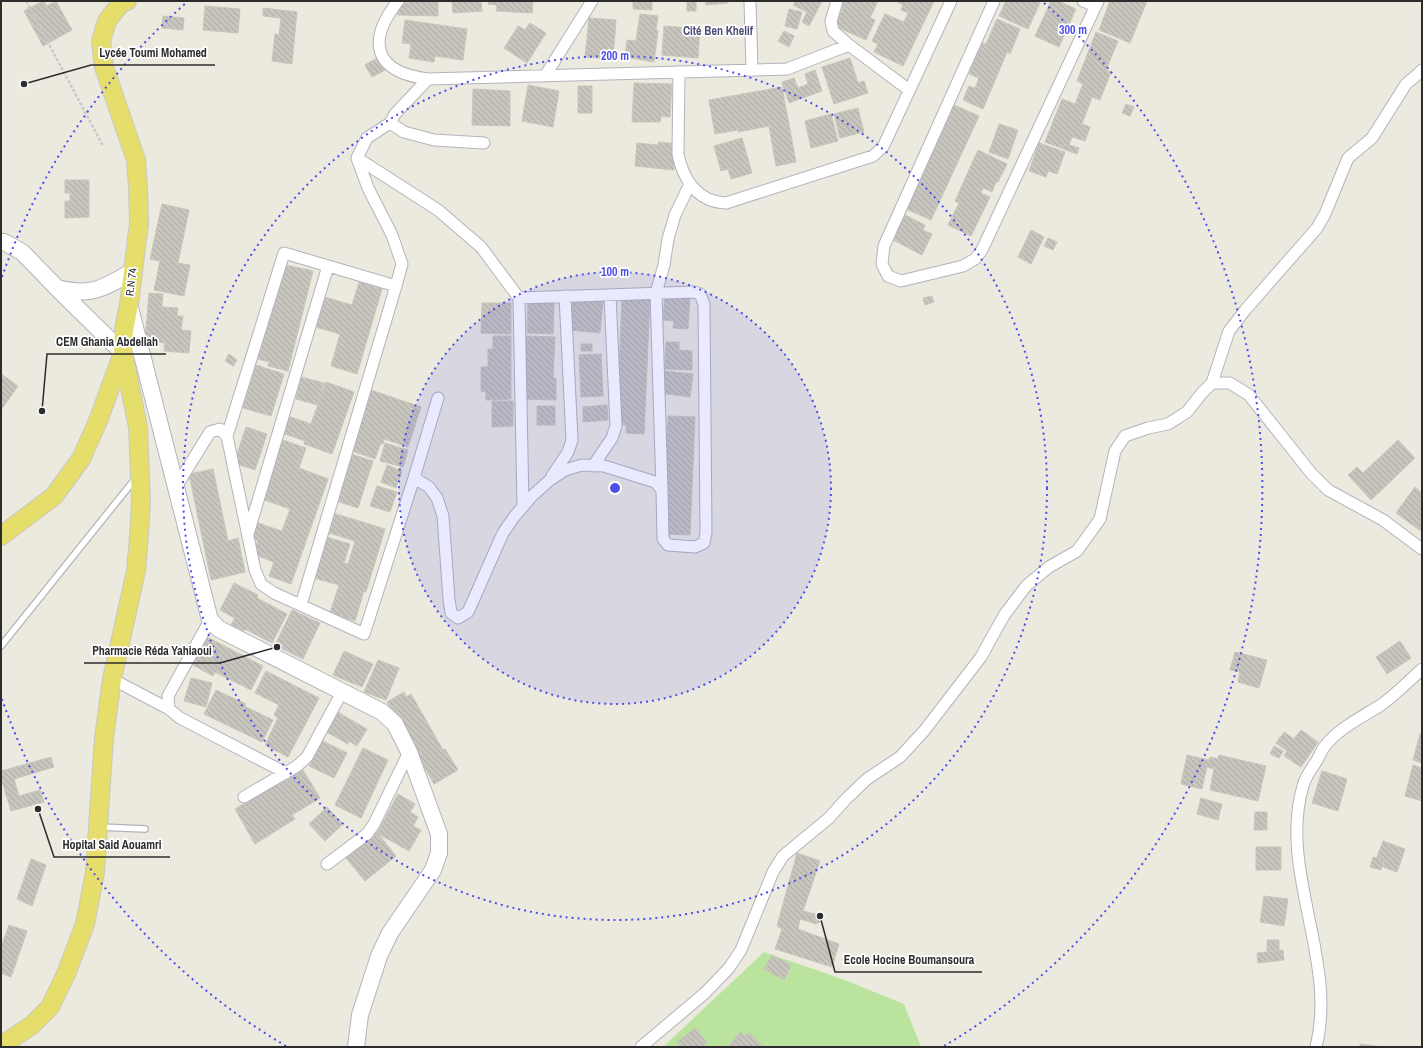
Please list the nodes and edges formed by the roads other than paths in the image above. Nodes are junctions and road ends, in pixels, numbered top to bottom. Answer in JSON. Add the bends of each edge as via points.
{"nodes":[{"id":1,"x":398,"y":1,"type":"edge"},
{"id":2,"x":592,"y":1,"type":"edge"},
{"id":3,"x":750,"y":1,"type":"edge"},
{"id":4,"x":837,"y":1,"type":"edge"},
{"id":5,"x":951,"y":1,"type":"edge"},
{"id":6,"x":994,"y":1,"type":"edge"},
{"id":7,"x":1083,"y":1,"type":"edge"},
{"id":8,"x":122,"y":2,"type":"edge"},
{"id":9,"x":1097,"y":3,"type":"edge"},
{"id":10,"x":849,"y":45,"type":"junction"},
{"id":11,"x":752,"y":70,"type":"junction"},
{"id":12,"x":1422,"y":70,"type":"edge"},
{"id":13,"x":679,"y":72,"type":"junction"},
{"id":14,"x":545,"y":76,"type":"junction"},
{"id":15,"x":428,"y":80,"type":"junction"},
{"id":16,"x":909,"y":90,"type":"junction"},
{"id":17,"x":390,"y":123,"type":"junction"},
{"id":18,"x":484,"y":143,"type":"dead end"},
{"id":19,"x":357,"y":158,"type":"junction"},
{"id":20,"x":690,"y":184,"type":"junction"},
{"id":21,"x":1,"y":242,"type":"edge"},
{"id":22,"x":328,"y":266,"type":"junction"},
{"id":23,"x":133,"y":271,"type":"junction"},
{"id":24,"x":396,"y":286,"type":"junction"},
{"id":25,"x":57,"y":288,"type":"junction"},
{"id":26,"x":656,"y":293,"type":"junction"},
{"id":27,"x":610,"y":295,"type":"junction"},
{"id":28,"x":565,"y":296,"type":"junction"},
{"id":29,"x":519,"y":298,"type":"junction"},
{"id":30,"x":129,"y":304,"type":"junction"},
{"id":31,"x":122,"y":353,"type":"junction"},
{"id":32,"x":1212,"y":383,"type":"junction"},
{"id":33,"x":438,"y":398,"type":"dead end"},
{"id":34,"x":227,"y":436,"type":"junction"},
{"id":35,"x":593,"y":466,"type":"junction"},
{"id":36,"x":139,"y":474,"type":"junction"},
{"id":37,"x":414,"y":478,"type":"junction"},
{"id":38,"x":550,"y":480,"type":"junction"},
{"id":39,"x":176,"y":487,"type":"junction"},
{"id":40,"x":662,"y":490,"type":"junction"},
{"id":41,"x":523,"y":506,"type":"junction"},
{"id":42,"x":248,"y":535,"type":"junction"},
{"id":43,"x":1,"y":536,"type":"edge"},
{"id":44,"x":1422,"y":549,"type":"edge"},
{"id":45,"x":301,"y":605,"type":"junction"},
{"id":46,"x":210,"y":620,"type":"junction"},
{"id":47,"x":1,"y":646,"type":"edge"},
{"id":48,"x":1422,"y":669,"type":"edge"},
{"id":49,"x":112,"y":680,"type":"junction"},
{"id":50,"x":342,"y":692,"type":"junction"},
{"id":51,"x":169,"y":709,"type":"junction"},
{"id":52,"x":409,"y":752,"type":"junction"},
{"id":53,"x":286,"y":773,"type":"junction"},
{"id":54,"x":244,"y":797,"type":"dead end"},
{"id":55,"x":98,"y":827,"type":"junction"},
{"id":56,"x":145,"y":829,"type":"dead end"},
{"id":57,"x":327,"y":864,"type":"dead end"},
{"id":58,"x":1,"y":1046,"type":"edge"},
{"id":59,"x":356,"y":1047,"type":"edge"},
{"id":60,"x":641,"y":1047,"type":"edge"},
{"id":61,"x":1316,"y":1047,"type":"edge"}],
"edges":[{"from":1,"to":15,"type":"street","via":[[388,14],[380,32],[379,50],[388,64],[400,73]]},
{"from":2,"to":14,"type":"street"},
{"from":3,"to":11,"type":"street"},
{"from":4,"to":10,"type":"street","via":[[831,21],[833,31]]},
{"from":5,"to":16,"type":"street"},
{"from":6,"to":9,"type":"street","via":[[884,246],[882,264],[888,276],[901,281],[963,266],[975,259],[982,250]]},
{"from":7,"to":9,"type":"street"},
{"from":8,"to":23,"type":"main road","name":"R.N 74","via":[[107,21],[101,41],[104,67],[136,160],[139,223]]},
{"from":10,"to":11,"type":"street","via":[[787,68]]},
{"from":10,"to":16,"type":"street"},
{"from":11,"to":13,"type":"street"},
{"from":12,"to":32,"type":"street","via":[[1406,84],[1372,138],[1348,158],[1317,228],[1229,331]]},
{"from":13,"to":14,"type":"street"},
{"from":13,"to":20,"type":"street","via":[[678,154]]},
{"from":14,"to":15,"type":"street"},
{"from":15,"to":17,"type":"street","via":[[395,114]]},
{"from":16,"to":20,"type":"street","via":[[883,147],[874,156],[726,203],[706,199]]},
{"from":17,"to":18,"type":"street","via":[[404,132],[434,140]]},
{"from":17,"to":19,"type":"street","via":[[367,138]]},
{"from":19,"to":24,"type":"street","via":[[402,264]]},
{"from":19,"to":29,"type":"street","via":[[438,210],[481,247]]},
{"from":20,"to":26,"type":"street","via":[[675,215]]},
{"from":21,"to":25,"type":"street","via":[[22,252]]},
{"from":22,"to":24,"type":"street"},
{"from":22,"to":34,"type":"street","via":[[284,253]]},
{"from":22,"to":42,"type":"street"},
{"from":23,"to":25,"type":"street","via":[[96,290],[74,292]]},
{"from":23,"to":30,"type":"main road","name":"R.N 74"},
{"from":24,"to":45,"type":"street"},
{"from":25,"to":31,"type":"street"},
{"from":26,"to":27,"type":"street"},
{"from":26,"to":40,"type":"street"},
{"from":26,"to":40,"type":"street","via":[[694,292],[700,294],[704,304],[704,543],[695,547],[668,545],[662,539]]},
{"from":27,"to":28,"type":"street"},
{"from":27,"to":35,"type":"street","via":[[616,426],[612,438]]},
{"from":28,"to":29,"type":"street"},
{"from":28,"to":38,"type":"street","via":[[572,440],[568,452]]},
{"from":29,"to":41,"type":"street"},
{"from":30,"to":31,"type":"main road","name":"R.N 74"},
{"from":30,"to":39,"type":"street"},
{"from":31,"to":36,"type":"main road","via":[[138,427]]},
{"from":31,"to":43,"type":"main road","name":"R.N 74","via":[[98,421],[81,459],[54,496]]},
{"from":32,"to":44,"type":"street","via":[[1230,383],[1249,394],[1311,473],[1328,490],[1383,520]]},
{"from":32,"to":60,"type":"street","via":[[1188,412],[1168,424],[1125,436],[1115,451],[1100,519],[1077,551],[1049,567],[1027,585],[992,635],[981,657],[924,731],[900,757],[867,780],[829,818],[783,856],[773,872],[741,950],[729,968],[705,993]]},
{"from":33,"to":37,"type":"street"},
{"from":34,"to":39,"type":"street","via":[[220,429],[210,432]]},
{"from":34,"to":42,"type":"street"},
{"from":35,"to":38,"type":"street","via":[[566,470]]},
{"from":35,"to":40,"type":"street","via":[[604,466],[655,482]]},
{"from":36,"to":47,"type":"lane"},
{"from":36,"to":49,"type":"main road","via":[[136,571]]},
{"from":37,"to":41,"type":"street","via":[[429,487],[438,498],[443,516],[450,606],[452,613],[458,618],[468,612],[503,533]]},
{"from":37,"to":45,"type":"street","via":[[364,634]]},
{"from":38,"to":41,"type":"street"},
{"from":39,"to":46,"type":"street"},
{"from":42,"to":45,"type":"street","via":[[255,570],[262,584],[274,593]]},
{"from":46,"to":50,"type":"street","via":[[219,629]]},
{"from":46,"to":51,"type":"street","via":[[168,696]]},
{"from":48,"to":61,"type":"street","via":[[1382,704],[1342,730],[1325,746],[1303,785],[1296,843],[1318,961],[1320,1032]]},
{"from":49,"to":51,"type":"street"},
{"from":49,"to":55,"type":"main road","via":[[104,738]]},
{"from":50,"to":52,"type":"street","via":[[382,712],[395,724]]},
{"from":50,"to":53,"type":"street","via":[[307,757]]},
{"from":51,"to":53,"type":"street","via":[[180,718]]},
{"from":52,"to":57,"type":"street","via":[[367,834]]},
{"from":52,"to":59,"type":"street","via":[[439,834],[439,853],[433,870],[390,932],[379,956],[360,1015]]},
{"from":53,"to":54,"type":"street"},
{"from":55,"to":56,"type":"lane"},
{"from":55,"to":58,"type":"main road","via":[[95,872],[85,924],[66,974],[50,1007],[32,1025]]}]}
